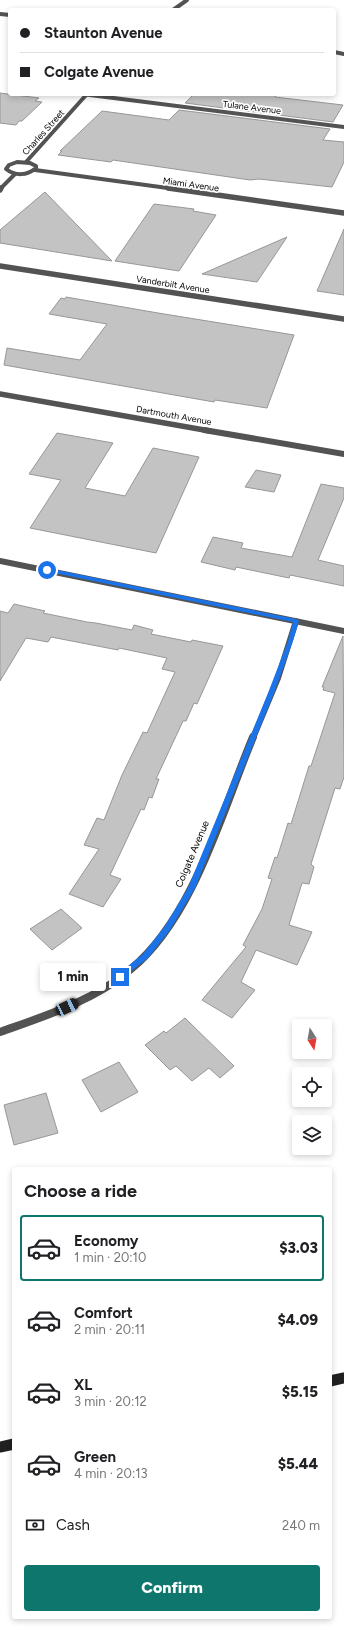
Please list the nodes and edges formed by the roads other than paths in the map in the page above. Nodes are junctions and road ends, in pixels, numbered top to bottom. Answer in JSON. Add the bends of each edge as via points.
{"nodes":[{"id":1,"x":187,"y":0,"type":"edge"},
{"id":2,"x":176,"y":8,"type":"edge"},
{"id":3,"x":85,"y":96,"type":"edge"},
{"id":4,"x":103,"y":96,"type":"edge"},
{"id":5,"x":344,"y":127,"type":"edge"},
{"id":6,"x":26,"y":162,"type":"junction"},
{"id":7,"x":0,"y":166,"type":"edge"},
{"id":8,"x":7,"y":167,"type":"junction"},
{"id":9,"x":35,"y":170,"type":"junction"},
{"id":10,"x":15,"y":174,"type":"junction"},
{"id":11,"x":0,"y":190,"type":"edge"},
{"id":12,"x":344,"y":213,"type":"edge"},
{"id":13,"x":0,"y":266,"type":"edge"},
{"id":14,"x":344,"y":319,"type":"edge"},
{"id":15,"x":0,"y":394,"type":"edge"},
{"id":16,"x":344,"y":454,"type":"edge"},
{"id":17,"x":0,"y":561,"type":"edge"},
{"id":18,"x":296,"y":621,"type":"junction"},
{"id":19,"x":344,"y":631,"type":"edge"},
{"id":20,"x":0,"y":1032,"type":"edge"},
{"id":21,"x":344,"y":1378,"type":"edge"},
{"id":22,"x":332,"y":1381,"type":"edge"},
{"id":23,"x":12,"y":1444,"type":"edge"},
{"id":24,"x":0,"y":1446,"type":"edge"}],
"edges":[{"from":1,"to":2,"type":"street"},
{"from":3,"to":6,"type":"street","name":"Charles Street"},
{"from":4,"to":5,"type":"street","name":"Tulane Avenue"},
{"from":6,"to":8,"type":"street","via":[[12,163]]},
{"from":6,"to":9,"type":"street","via":[[36,166]]},
{"from":7,"to":8,"type":"street"},
{"from":8,"to":10,"type":"street","via":[[7,170]]},
{"from":9,"to":10,"type":"street"},
{"from":9,"to":12,"type":"street","name":"Miami Avenue"},
{"from":10,"to":11,"type":"street"},
{"from":13,"to":14,"type":"street","name":"Vanderbilt Avenue"},
{"from":15,"to":16,"type":"street","name":"Dartmouth Avenue"},
{"from":17,"to":18,"type":"street"},
{"from":18,"to":19,"type":"street"},
{"from":18,"to":20,"type":"street","name":"Colgate Avenue","via":[[271,693],[191,888],[168,928],[146,956],[91,996]]},
{"from":21,"to":22,"type":"main road"},
{"from":23,"to":24,"type":"main road"}]}
